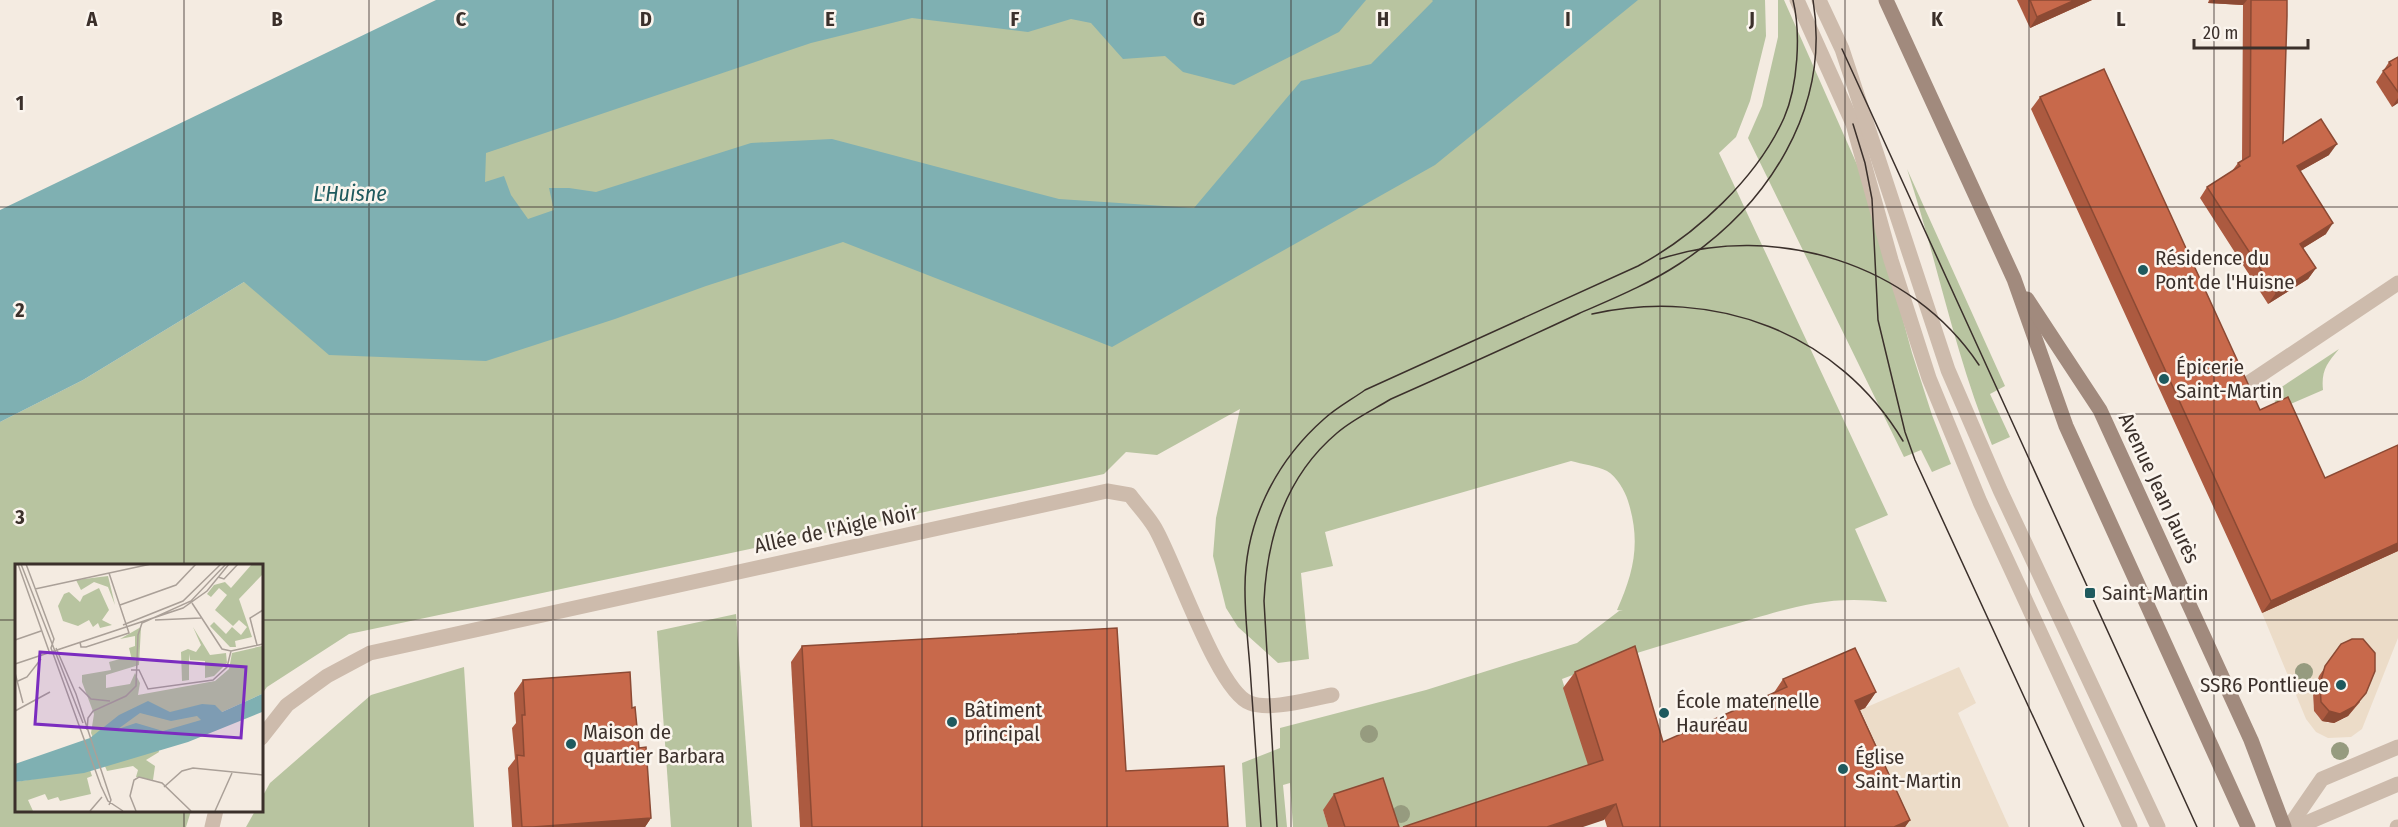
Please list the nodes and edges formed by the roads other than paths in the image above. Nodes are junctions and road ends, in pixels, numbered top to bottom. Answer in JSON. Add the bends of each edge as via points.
{"nodes":[{"id":1,"x":1797,"y":0,"type":"edge"},
{"id":2,"x":1819,"y":0,"type":"edge"},
{"id":3,"x":1886,"y":0,"type":"edge"},
{"id":4,"x":2014,"y":279,"type":"junction"},
{"id":5,"x":2398,"y":283,"type":"edge"},
{"id":6,"x":2250,"y":381,"type":"edge"},
{"id":7,"x":1332,"y":695,"type":"dead end"},
{"id":8,"x":262,"y":737,"type":"edge"},
{"id":9,"x":2398,"y":747,"type":"edge"},
{"id":10,"x":2398,"y":784,"type":"edge"},
{"id":11,"x":216,"y":812,"type":"edge"},
{"id":12,"x":212,"y":827,"type":"edge"},
{"id":13,"x":2130,"y":827,"type":"edge"},
{"id":14,"x":2158,"y":827,"type":"edge"},
{"id":15,"x":2248,"y":827,"type":"edge"},
{"id":16,"x":2284,"y":827,"type":"edge"},
{"id":17,"x":2289,"y":827,"type":"edge"},
{"id":18,"x":2297,"y":827,"type":"edge"}],
"edges":[{"from":1,"to":13,"type":"street","via":[[1853,124],[1929,378],[1980,502]]},
{"from":2,"to":14,"type":"street","via":[[1842,49],[1948,370]]},
{"from":3,"to":4,"type":"main road","name":"Avenue Jean Jaurès"},
{"from":4,"to":15,"type":"main road","name":"Avenue Jean Jaurès","via":[[2066,426]]},
{"from":4,"to":16,"type":"main road","name":"Avenue Jean Jaurès","via":[[2100,411],[2251,740]]},
{"from":5,"to":6,"type":"street"},
{"from":7,"to":8,"type":"street","name":"Allée de l'Aigle Noir","via":[[1265,706],[1240,698],[1221,671],[1155,528],[1130,495],[1107,491],[370,653],[327,676],[287,705]]},
{"from":9,"to":17,"type":"street","via":[[2322,779]]},
{"from":10,"to":18,"type":"street"},
{"from":11,"to":12,"type":"street"}]}
